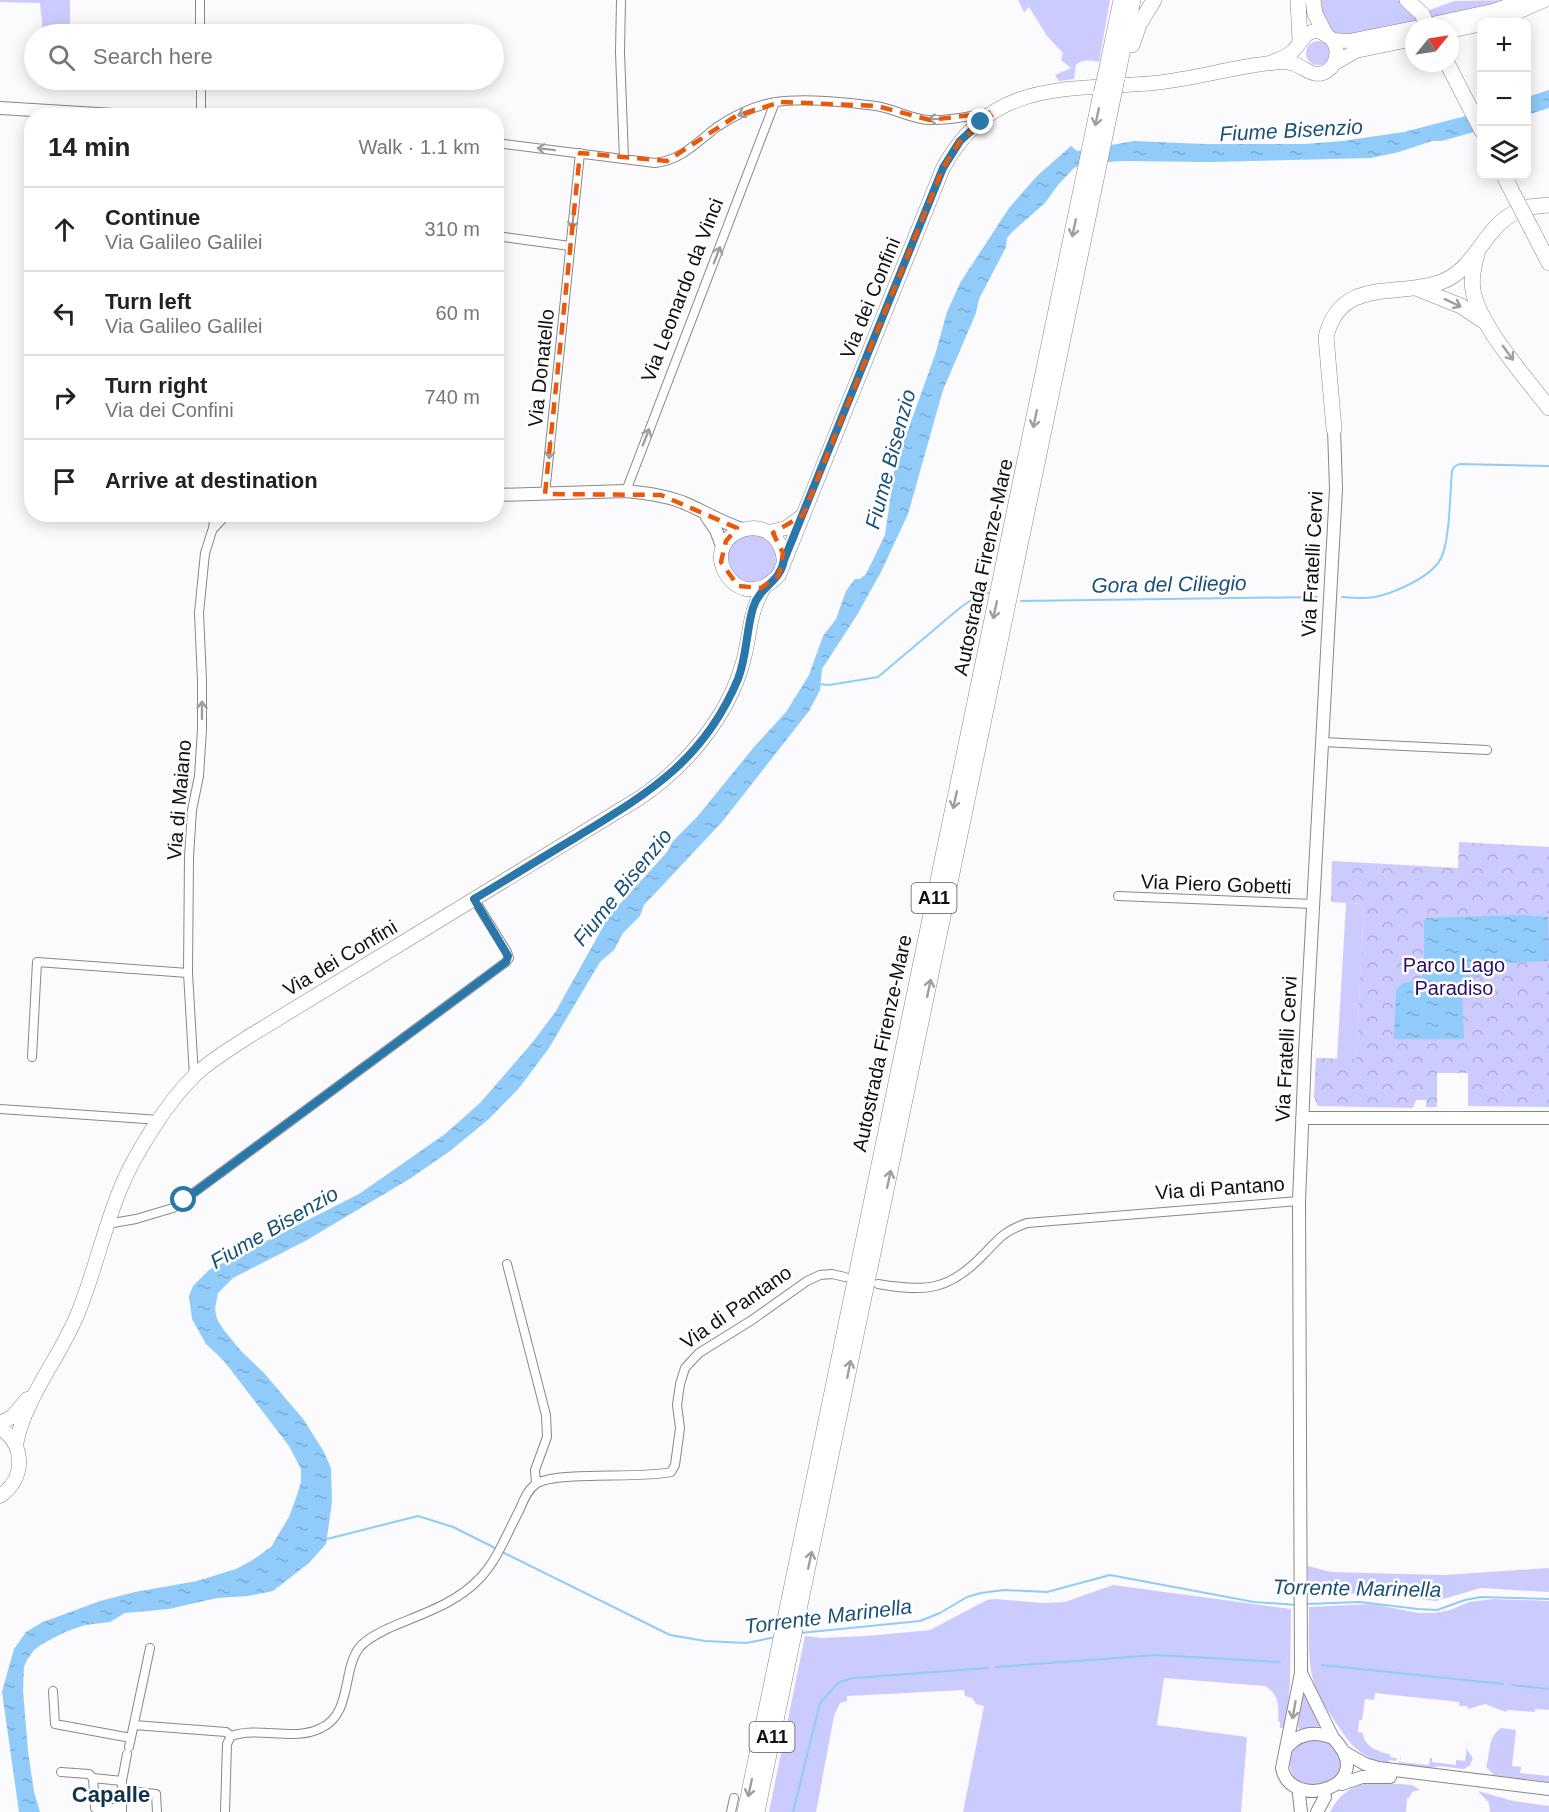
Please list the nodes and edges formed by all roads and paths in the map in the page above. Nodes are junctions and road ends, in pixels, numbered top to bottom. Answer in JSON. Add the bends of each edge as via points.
{"nodes":[{"id":1,"x":200,"y":0,"type":"edge"},
{"id":2,"x":621,"y":0,"type":"edge"},
{"id":3,"x":1121,"y":0,"type":"edge"},
{"id":4,"x":1133,"y":0,"type":"edge"},
{"id":5,"x":1154,"y":0,"type":"edge"},
{"id":6,"x":1298,"y":0,"type":"edge"},
{"id":7,"x":1313,"y":0,"type":"edge"},
{"id":8,"x":1407,"y":0,"type":"edge"},
{"id":9,"x":1524,"y":0,"type":"edge"},
{"id":10,"x":1545,"y":0,"type":"edge"},
{"id":11,"x":1419,"y":14,"type":"edge"},
{"id":12,"x":1501,"y":18,"type":"edge"},
{"id":13,"x":200,"y":24,"type":"edge"},
{"id":14,"x":1477,"y":25,"type":"edge"},
{"id":15,"x":1459,"y":29,"type":"edge"},
{"id":16,"x":1329,"y":37,"type":"junction"},
{"id":17,"x":1405,"y":41,"type":"edge"},
{"id":18,"x":1298,"y":44,"type":"junction"},
{"id":19,"x":1272,"y":62,"type":"junction"},
{"id":20,"x":1335,"y":63,"type":"junction"},
{"id":21,"x":1301,"y":67,"type":"junction"},
{"id":22,"x":1452,"y":72,"type":"edge"},
{"id":23,"x":1111,"y":82,"type":"junction"},
{"id":24,"x":201,"y":90,"type":"edge"},
{"id":25,"x":775,"y":102,"type":"junction"},
{"id":26,"x":0,"y":108,"type":"edge"},
{"id":27,"x":201,"y":108,"type":"edge"},
{"id":28,"x":24,"y":109,"type":"edge"},
{"id":29,"x":995,"y":112,"type":"junction"},
{"id":30,"x":1479,"y":126,"type":"edge"},
{"id":31,"x":504,"y":144,"type":"edge"},
{"id":32,"x":580,"y":153,"type":"junction"},
{"id":33,"x":624,"y":159,"type":"junction"},
{"id":34,"x":1093,"y":169,"type":"junction"},
{"id":35,"x":1506,"y":180,"type":"edge"},
{"id":36,"x":1549,"y":205,"type":"edge"},
{"id":37,"x":1529,"y":207,"type":"dead end"},
{"id":38,"x":1514,"y":213,"type":"dead end"},
{"id":39,"x":504,"y":237,"type":"edge"},
{"id":40,"x":1482,"y":243,"type":"junction"},
{"id":41,"x":570,"y":246,"type":"junction"},
{"id":42,"x":1549,"y":263,"type":"edge"},
{"id":43,"x":1416,"y":288,"type":"junction"},
{"id":44,"x":1487,"y":324,"type":"junction"},
{"id":45,"x":1549,"y":408,"type":"edge"},
{"id":46,"x":1334,"y":429,"type":"joint"},
{"id":47,"x":626,"y":491,"type":"junction"},
{"id":48,"x":545,"y":494,"type":"junction"},
{"id":49,"x":504,"y":495,"type":"edge"},
{"id":50,"x":704,"y":513,"type":"junction"},
{"id":51,"x":803,"y":515,"type":"junction"},
{"id":52,"x":214,"y":522,"type":"edge"},
{"id":53,"x":219,"y":522,"type":"edge"},
{"id":54,"x":213,"y":528,"type":"junction"},
{"id":55,"x":742,"y":529,"type":"junction"},
{"id":56,"x":768,"y":532,"type":"junction"},
{"id":57,"x":723,"y":549,"type":"junction"},
{"id":58,"x":784,"y":560,"type":"junction"},
{"id":59,"x":738,"y":586,"type":"junction"},
{"id":60,"x":764,"y":587,"type":"junction"},
{"id":61,"x":746,"y":649,"type":"junction"},
{"id":62,"x":1322,"y":742,"type":"junction"},
{"id":63,"x":1487,"y":750,"type":"dead end"},
{"id":64,"x":1118,"y":896,"type":"dead end"},
{"id":65,"x":474,"y":899,"type":"junction"},
{"id":66,"x":1313,"y":904,"type":"junction"},
{"id":67,"x":188,"y":973,"type":"junction"},
{"id":68,"x":32,"y":1057,"type":"dead end"},
{"id":69,"x":194,"y":1076,"type":"junction"},
{"id":70,"x":0,"y":1109,"type":"edge"},
{"id":71,"x":1302,"y":1118,"type":"junction"},
{"id":72,"x":1549,"y":1118,"type":"edge"},
{"id":73,"x":160,"y":1120,"type":"junction"},
{"id":74,"x":1299,"y":1201,"type":"junction"},
{"id":75,"x":107,"y":1224,"type":"junction"},
{"id":76,"x":507,"y":1264,"type":"dead end"},
{"id":77,"x":845,"y":1277,"type":"dead end"},
{"id":78,"x":878,"y":1284,"type":"dead end"},
{"id":79,"x":43,"y":1378,"type":"junction"},
{"id":80,"x":0,"y":1423,"type":"edge"},
{"id":81,"x":0,"y":1428,"type":"edge"},
{"id":82,"x":16,"y":1445,"type":"junction"},
{"id":83,"x":536,"y":1483,"type":"junction"},
{"id":84,"x":0,"y":1496,"type":"edge"},
{"id":85,"x":150,"y":1648,"type":"dead end"},
{"id":86,"x":781,"y":1666,"type":"junction"},
{"id":87,"x":1301,"y":1672,"type":"junction"},
{"id":88,"x":52,"y":1691,"type":"dead end"},
{"id":89,"x":134,"y":1725,"type":"junction"},
{"id":90,"x":231,"y":1736,"type":"junction"},
{"id":91,"x":1333,"y":1738,"type":"junction"},
{"id":92,"x":129,"y":1746,"type":"junction"},
{"id":93,"x":1287,"y":1747,"type":"junction"},
{"id":94,"x":1344,"y":1752,"type":"junction"},
{"id":95,"x":61,"y":1772,"type":"dead end"},
{"id":96,"x":93,"y":1778,"type":"junction"},
{"id":97,"x":1342,"y":1784,"type":"junction"},
{"id":98,"x":121,"y":1786,"type":"junction"},
{"id":99,"x":1549,"y":1789,"type":"edge"},
{"id":100,"x":1299,"y":1794,"type":"junction"},
{"id":101,"x":1549,"y":1795,"type":"edge"},
{"id":102,"x":1325,"y":1797,"type":"junction"},
{"id":103,"x":734,"y":1798,"type":"dead end"},
{"id":104,"x":96,"y":1810,"type":"edge"},
{"id":105,"x":121,"y":1810,"type":"edge"},
{"id":106,"x":156,"y":1812,"type":"edge"},
{"id":107,"x":225,"y":1812,"type":"edge"},
{"id":108,"x":731,"y":1812,"type":"edge"},
{"id":109,"x":745,"y":1812,"type":"edge"},
{"id":110,"x":758,"y":1812,"type":"edge"},
{"id":111,"x":1301,"y":1812,"type":"edge"},
{"id":112,"x":1317,"y":1812,"type":"edge"}],
"edges":[{"from":1,"to":13,"type":"street"},
{"from":2,"to":33,"type":"street"},
{"from":3,"to":23,"type":"highway","name":"Autostrada Firenze-Mare","number":"A11"},
{"from":4,"to":23,"type":"highway","name":"Autostrada Firenze-Mare","number":"A11"},
{"from":5,"to":23,"type":"highway"},
{"from":6,"to":18,"type":"highway"},
{"from":7,"to":16,"type":"highway","via":[[1315,14]]},
{"from":8,"to":11,"type":"highway"},
{"from":9,"to":11,"type":"main road","via":[[1493,11]]},
{"from":10,"to":12,"type":"main road"},
{"from":11,"to":16,"type":"main road","via":[[1349,41]]},
{"from":14,"to":15,"type":"main road"},
{"from":16,"to":18,"type":"main road","via":[[1315,32],[1304,36]]},
{"from":16,"to":20,"type":"main road","via":[[1337,51]]},
{"from":17,"to":20,"type":"main road","via":[[1356,51]]},
{"from":18,"to":19,"type":"main road","via":[[1288,55]]},
{"from":18,"to":21,"type":"main road","via":[[1297,61]]},
{"from":19,"to":21,"type":"main road"},
{"from":19,"to":29,"type":"main road","name":"Via dei Confini","via":[[1179,80],[1052,90]]},
{"from":20,"to":21,"type":"main road","via":[[1318,74]]},
{"from":22,"to":30,"type":"highway"},
{"from":23,"to":34,"type":"highway","name":"Autostrada Firenze-Mare","number":"A11"},
{"from":24,"to":27,"type":"street"},
{"from":29,"to":25,"type":"street","one_way":true,"via":[[930,120],[876,106]]},
{"from":25,"to":33,"type":"street","one_way":true,"via":[[729,120],[672,160],[652,163]]},
{"from":47,"to":25,"type":"street","name":"Via Leonardo da Vinci","one_way":true},
{"from":26,"to":28,"type":"street"},
{"from":29,"to":51,"type":"main road","name":"Via dei Confini","via":[[960,141],[943,168]]},
{"from":32,"to":31,"type":"street","one_way":true},
{"from":32,"to":33,"type":"street"},
{"from":32,"to":41,"type":"street","name":"Via Donatello","one_way":true},
{"from":34,"to":86,"type":"highway","name":"Autostrada Firenze-Mare","number":"A11","one_way":true,"via":[[784,1625]]},
{"from":86,"to":34,"type":"highway","name":"Autostrada Firenze-Mare","number":"A11","one_way":true,"via":[[798,1618]]},
{"from":35,"to":42,"type":"highway","bridge":true},
{"from":36,"to":37,"type":"highway"},
{"from":38,"to":40,"type":"highway"},
{"from":39,"to":41,"type":"street"},
{"from":40,"to":43,"type":"highway","via":[[1451,278]]},
{"from":40,"to":44,"type":"highway","via":[[1472,281]]},
{"from":41,"to":48,"type":"street","name":"Via Donatello","one_way":true},
{"from":43,"to":44,"type":"highway","one_way":true,"via":[[1461,306]]},
{"from":43,"to":46,"type":"highway","via":[[1380,290],[1354,298],[1336,311],[1326,337]]},
{"from":44,"to":45,"type":"highway","one_way":true},
{"from":46,"to":62,"type":"street","name":"Via Fratelli Cervi","via":[[1336,489]]},
{"from":47,"to":48,"type":"street"},
{"from":47,"to":50,"type":"street","via":[[672,498]]},
{"from":48,"to":49,"type":"street"},
{"from":50,"to":55,"type":"street"},
{"from":50,"to":57,"type":"street"},
{"from":51,"to":56,"type":"main road","via":[[786,528]]},
{"from":51,"to":58,"type":"main road","name":"Via dei Confini"},
{"from":52,"to":54,"type":"street","name":"Via di Maiano"},
{"from":53,"to":54,"type":"street","name":"Via di Maiano"},
{"from":67,"to":54,"type":"street","name":"Via di Maiano","one_way":true,"via":[[189,856],[202,729],[199,613],[205,553]]},
{"from":55,"to":56,"type":"main road","via":[[755,527]]},
{"from":55,"to":57,"type":"main road","via":[[730,536]]},
{"from":56,"to":58,"type":"main road","via":[[781,546]]},
{"from":57,"to":59,"type":"main road","name":"Via dei Confini","via":[[724,571]]},
{"from":58,"to":60,"type":"main road","name":"Via dei Confini","via":[[779,575]]},
{"from":59,"to":60,"type":"main road","via":[[753,590]]},
{"from":59,"to":61,"type":"main road","name":"Via dei Confini","via":[[746,616]]},
{"from":60,"to":61,"type":"main road","name":"Via dei Confini","via":[[752,609]]},
{"from":61,"to":65,"type":"main road","name":"Via dei Confini","via":[[736,684],[712,725],[694,751],[667,778]]},
{"from":62,"to":63,"type":"street"},
{"from":62,"to":66,"type":"street","name":"Via Fratelli Cervi"},
{"from":64,"to":66,"type":"street","name":"Via Piero Gobetti"},
{"from":65,"to":69,"type":"main road","name":"Via dei Confini","via":[[248,1037]]},
{"from":65,"to":75,"type":"street","via":[[508,956],[506,962],[173,1208]]},
{"from":66,"to":71,"type":"street","name":"Via Fratelli Cervi"},
{"from":67,"to":68,"type":"street","via":[[37,962]]},
{"from":67,"to":69,"type":"street","name":"Via di Maiano"},
{"from":69,"to":73,"type":"main road","name":"Via dei Confini"},
{"from":70,"to":73,"type":"street"},
{"from":71,"to":72,"type":"street"},
{"from":71,"to":74,"type":"street","name":"Via Fratelli Cervi"},
{"from":73,"to":75,"type":"main road","name":"Via dei Confini","via":[[120,1190]]},
{"from":74,"to":78,"type":"street","name":"Via di Pantano","via":[[1027,1223],[1008,1230],[971,1268],[939,1286],[920,1290]]},
{"from":74,"to":87,"type":"street","name":"Via Fratelli Cervi"},
{"from":75,"to":79,"type":"main road","name":"Via dei Confini","via":[[78,1313]]},
{"from":76,"to":83,"type":"street","via":[[546,1415],[547,1437],[535,1470]]},
{"from":77,"to":83,"type":"street","name":"Via di Pantano","via":[[820,1275],[807,1281],[699,1353],[685,1368],[677,1406],[680,1428],[671,1472]]},
{"from":79,"to":80,"type":"main road","name":"Via dei Confini","via":[[18,1411]]},
{"from":79,"to":82,"type":"main road","name":"Via dei Confini","via":[[20,1427]]},
{"from":81,"to":82,"type":"main road"},
{"from":82,"to":84,"type":"main road","name":"Via dei Confini","via":[[20,1458],[18,1475]]},
{"from":83,"to":90,"type":"street","via":[[492,1563],[470,1589],[378,1634],[360,1647],[339,1710],[324,1728],[314,1732],[244,1732]]},
{"from":85,"to":89,"type":"street"},
{"from":86,"to":109,"type":"highway","name":"Autostrada Firenze-Mare","number":"A11","one_way":true},
{"from":86,"to":110,"type":"highway","name":"Autostrada Firenze-Mare","number":"A11"},
{"from":87,"to":91,"type":"street","name":"Via Fratelli Cervi"},
{"from":87,"to":93,"type":"street","name":"Via Fratelli Cervi","one_way":true},
{"from":88,"to":92,"type":"street","via":[[55,1724]]},
{"from":89,"to":90,"type":"street","via":[[226,1732]]},
{"from":89,"to":92,"type":"street"},
{"from":90,"to":107,"type":"street","via":[[227,1744]]},
{"from":91,"to":93,"type":"street","via":[[1314,1732],[1302,1735]]},
{"from":91,"to":94,"type":"street","name":"Via Fratelli Cervi"},
{"from":92,"to":98,"type":"street"},
{"from":93,"to":100,"type":"street","name":"Via Fratelli Cervi","via":[[1283,1776],[1291,1790]]},
{"from":94,"to":97,"type":"street","via":[[1347,1768]]},
{"from":94,"to":99,"type":"street","via":[[1378,1768]]},
{"from":95,"to":96,"type":"street","via":[[89,1774]]},
{"from":96,"to":98,"type":"street"},
{"from":96,"to":104,"type":"street"},
{"from":97,"to":101,"type":"street","via":[[1362,1777],[1383,1776]]},
{"from":97,"to":102,"type":"street"},
{"from":98,"to":105,"type":"street"},
{"from":98,"to":106,"type":"street","via":[[156,1794]]},
{"from":100,"to":102,"type":"street"},
{"from":100,"to":111,"type":"street","name":"Via Fratelli Cervi"},
{"from":102,"to":112,"type":"street"},
{"from":103,"to":108,"type":"street"},
{"from":104,"to":105,"type":"street"}]}
